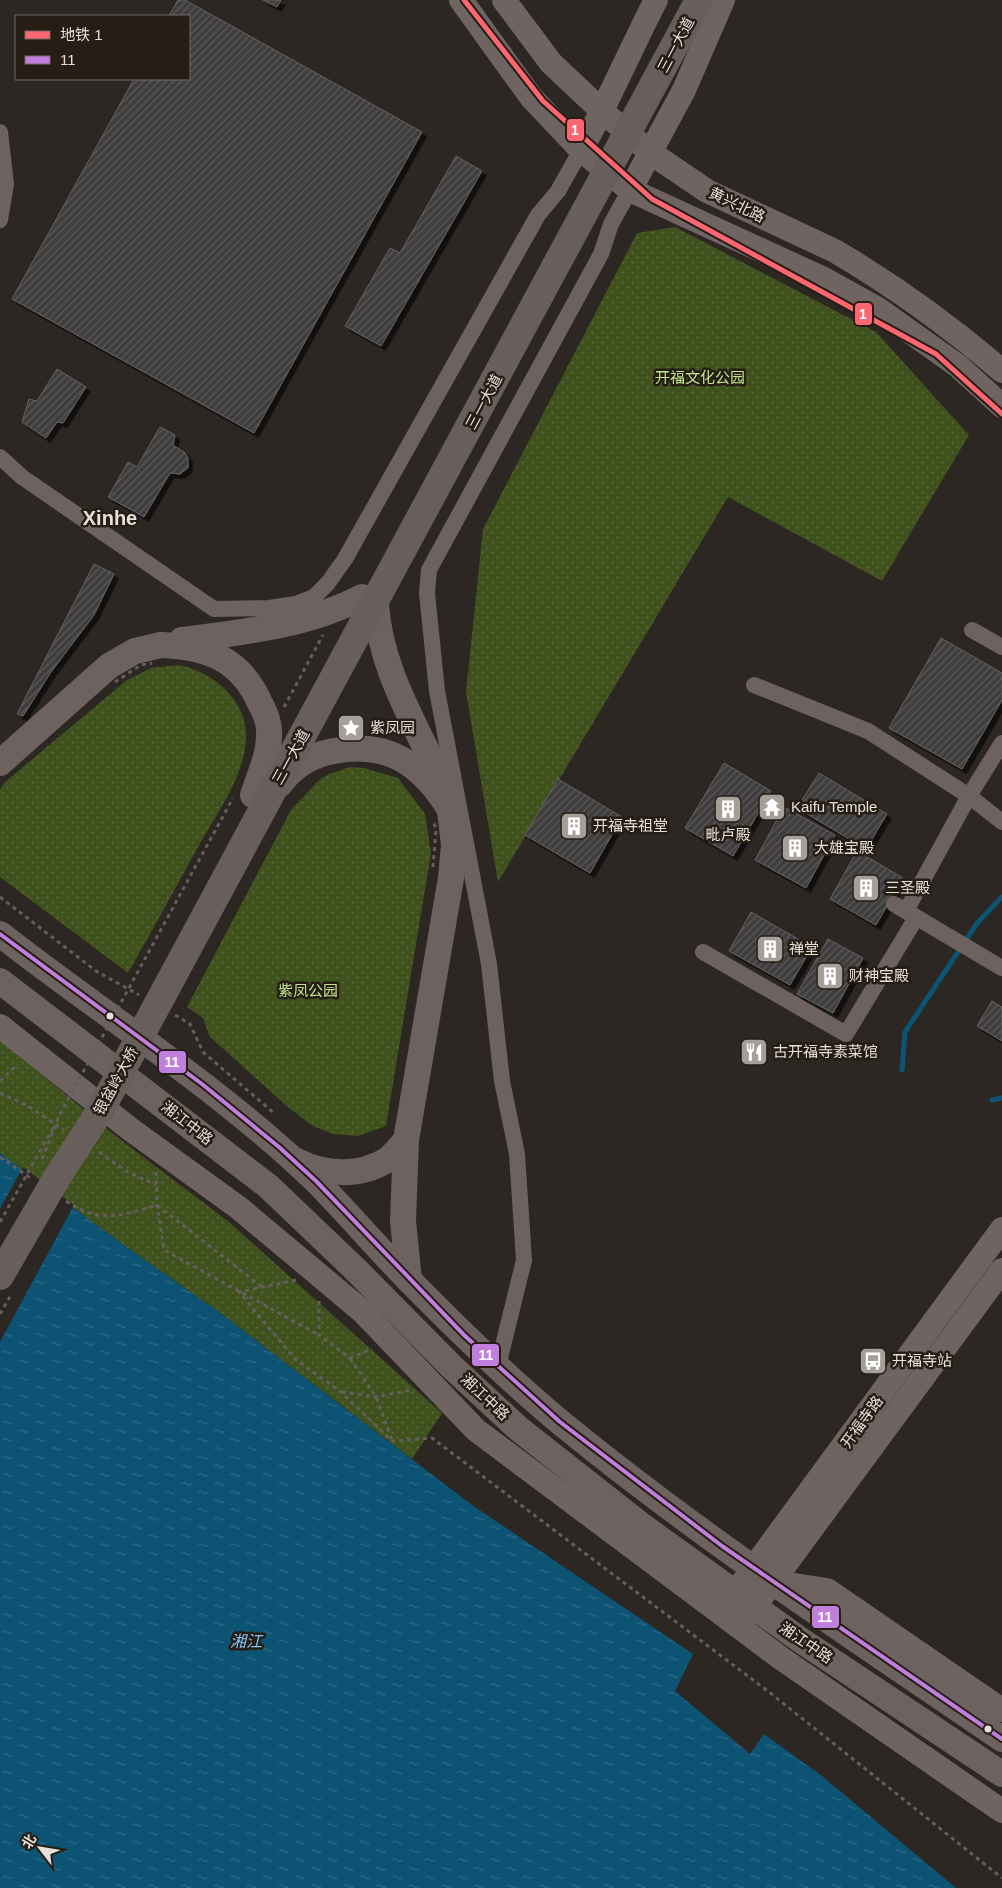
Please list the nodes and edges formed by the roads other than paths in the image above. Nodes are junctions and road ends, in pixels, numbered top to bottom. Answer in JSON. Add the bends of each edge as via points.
{"nodes":[{"id":1,"x":461,"y":0,"type":"edge"},
{"id":2,"x":504,"y":0,"type":"edge"},
{"id":3,"x":656,"y":0,"type":"edge"},
{"id":4,"x":679,"y":0,"type":"edge"},
{"id":5,"x":699,"y":0,"type":"edge"},
{"id":6,"x":724,"y":0,"type":"edge"},
{"id":7,"x":603,"y":112,"type":"junction"},
{"id":8,"x":0,"y":132,"type":"edge"},
{"id":9,"x":581,"y":150,"type":"junction"},
{"id":10,"x":651,"y":153,"type":"junction"},
{"id":11,"x":630,"y":190,"type":"junction"},
{"id":12,"x":0,"y":220,"type":"edge"},
{"id":13,"x":1002,"y":371,"type":"edge"},
{"id":14,"x":1002,"y":406,"type":"edge"},
{"id":15,"x":0,"y":457,"type":"edge"},
{"id":16,"x":369,"y":601,"type":"junction"},
{"id":17,"x":972,"y":630,"type":"dead end"},
{"id":18,"x":1002,"y":647,"type":"edge"},
{"id":19,"x":159,"y":653,"type":"junction"},
{"id":20,"x":754,"y":685,"type":"dead end"},
{"id":21,"x":1002,"y":743,"type":"edge"},
{"id":22,"x":0,"y":764,"type":"edge"},
{"id":23,"x":969,"y":796,"type":"junction"},
{"id":24,"x":251,"y":798,"type":"junction"},
{"id":25,"x":441,"y":813,"type":"junction"},
{"id":26,"x":1002,"y":822,"type":"edge"},
{"id":27,"x":905,"y":911,"type":"junction"},
{"id":28,"x":0,"y":934,"type":"edge"},
{"id":29,"x":703,"y":952,"type":"dead end"},
{"id":30,"x":1002,"y":968,"type":"edge"},
{"id":31,"x":0,"y":981,"type":"edge"},
{"id":32,"x":0,"y":1026,"type":"edge"},
{"id":33,"x":406,"y":1140,"type":"junction"},
{"id":34,"x":286,"y":1155,"type":"junction"},
{"id":35,"x":1002,"y":1229,"type":"edge"},
{"id":36,"x":0,"y":1244,"type":"edge"},
{"id":37,"x":1002,"y":1270,"type":"edge"},
{"id":38,"x":409,"y":1280,"type":"junction"},
{"id":39,"x":8,"y":1282,"type":"edge"},
{"id":40,"x":498,"y":1366,"type":"junction"},
{"id":41,"x":764,"y":1575,"type":"junction"},
{"id":42,"x":737,"y":1610,"type":"junction"},
{"id":43,"x":1002,"y":1710,"type":"edge"},
{"id":44,"x":1002,"y":1739,"type":"edge"},
{"id":45,"x":1002,"y":1774,"type":"edge"},
{"id":46,"x":1002,"y":1811,"type":"edge"}],
"edges":[{"from":1,"to":9,"type":"main road","name":"黄兴北路","via":[[531,97]]},
{"from":2,"to":7,"type":"main road","name":"黄兴北路","via":[[550,63]]},
{"from":3,"to":7,"type":"main road"},
{"from":4,"to":16,"type":"highway","name":"三一大道"},
{"from":5,"to":16,"type":"highway","name":"三一大道","bridge":true},
{"from":6,"to":10,"type":"main road","via":[[684,90]]},
{"from":7,"to":9,"type":"main road"},
{"from":7,"to":10,"type":"main road","name":"黄兴北路"},
{"from":8,"to":12,"type":"street","via":[[6,184]]},
{"from":9,"to":11,"type":"main road","name":"黄兴北路"},
{"from":9,"to":15,"type":"street","via":[[558,191],[538,215],[345,559],[314,597],[296,604],[269,608],[214,609],[22,477]]},
{"from":10,"to":11,"type":"main road"},
{"from":10,"to":13,"type":"main road","name":"黄兴北路","via":[[708,191],[855,263],[927,312]]},
{"from":11,"to":14,"type":"main road","name":"黄兴北路","via":[[824,279],[878,309],[958,366]]},
{"from":11,"to":40,"type":"street","via":[[611,224],[601,254],[436,554],[428,577],[437,691],[489,964],[502,1082],[517,1154],[524,1260]]},
{"from":16,"to":19,"type":"main road","bridge":true,"via":[[313,618]]},
{"from":16,"to":24,"type":"highway","name":"三一大道","bridge":true},
{"from":16,"to":25,"type":"main road","bridge":true,"via":[[388,666],[443,785]]},
{"from":17,"to":18,"type":"street"},
{"from":19,"to":22,"type":"main road","via":[[135,651],[109,666]]},
{"from":19,"to":24,"type":"main road","bridge":true,"via":[[200,649],[216,654],[238,671],[257,695],[269,733],[268,746]]},
{"from":20,"to":23,"type":"street","via":[[868,731]]},
{"from":21,"to":23,"type":"street"},
{"from":23,"to":26,"type":"street"},
{"from":23,"to":27,"type":"street"},
{"from":24,"to":25,"type":"main road","bridge":true,"via":[[305,760],[323,753],[368,747],[410,764],[440,793]]},
{"from":24,"to":36,"type":"highway","name":"银盆岭大桥","via":[[85,1101],[32,1184]]},
{"from":24,"to":39,"type":"highway","name":"银盆岭大桥","bridge":true,"via":[[100,1112],[56,1179]]},
{"from":25,"to":33,"type":"main road","via":[[454,845],[451,878]]},
{"from":27,"to":29,"type":"street","via":[[846,1034]]},
{"from":27,"to":30,"type":"street"},
{"from":28,"to":34,"type":"main road","name":"湘江中路","via":[[202,1083]]},
{"from":31,"to":42,"type":"main road","name":"湘江中路","via":[[268,1186],[519,1429],[641,1525]]},
{"from":32,"to":42,"type":"main road","via":[[239,1208],[362,1311],[476,1430]]},
{"from":33,"to":34,"type":"main road","via":[[376,1166],[349,1172],[310,1168]]},
{"from":33,"to":38,"type":"main road","via":[[403,1221]]},
{"from":34,"to":38,"type":"main road","name":"湘江中路"},
{"from":35,"to":41,"type":"main road","name":"开福寺路"},
{"from":37,"to":41,"type":"main road","name":"开福寺路"},
{"from":38,"to":40,"type":"main road","name":"湘江中路"},
{"from":40,"to":41,"type":"main road","name":"湘江中路","via":[[609,1461]]},
{"from":41,"to":42,"type":"main road","name":"开福寺路"},
{"from":41,"to":43,"type":"main road","name":"湘江中路","via":[[827,1590]]},
{"from":41,"to":44,"type":"main road","name":"湘江中路"},
{"from":42,"to":45,"type":"main road","name":"湘江中路"},
{"from":42,"to":46,"type":"main road"}]}
